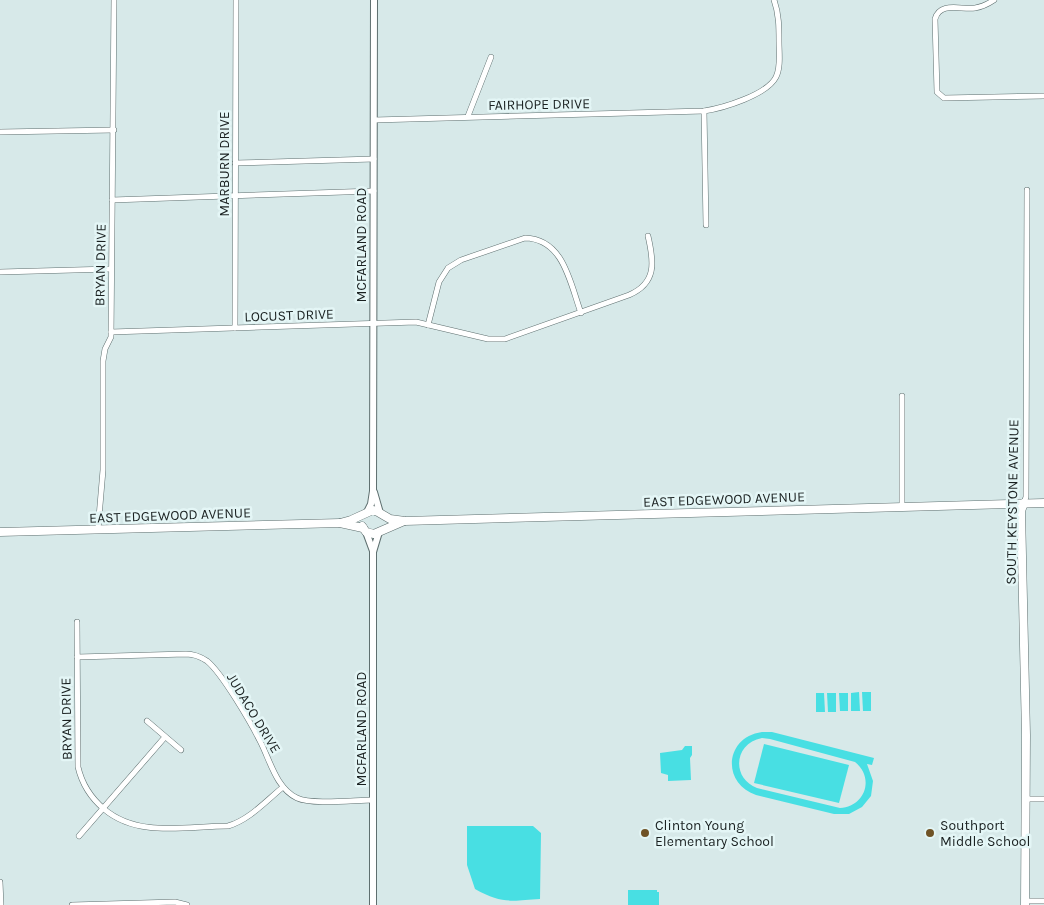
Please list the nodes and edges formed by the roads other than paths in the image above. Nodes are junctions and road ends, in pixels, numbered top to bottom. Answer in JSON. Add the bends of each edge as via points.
{"nodes":[{"id":1,"x":114,"y":0,"type":"edge"},
{"id":2,"x":236,"y":0,"type":"edge"},
{"id":3,"x":374,"y":0,"type":"edge"},
{"id":4,"x":774,"y":0,"type":"edge"},
{"id":5,"x":994,"y":0,"type":"edge"},
{"id":6,"x":492,"y":57,"type":"dead end"},
{"id":7,"x":1044,"y":96,"type":"edge"},
{"id":8,"x":704,"y":111,"type":"junction"},
{"id":9,"x":468,"y":116,"type":"junction"},
{"id":10,"x":374,"y":120,"type":"junction"},
{"id":11,"x":114,"y":130,"type":"junction"},
{"id":12,"x":0,"y":132,"type":"edge"},
{"id":13,"x":374,"y":160,"type":"junction"},
{"id":14,"x":235,"y":163,"type":"junction"},
{"id":15,"x":1027,"y":190,"type":"dead end"},
{"id":16,"x":374,"y":191,"type":"junction"},
{"id":17,"x":235,"y":196,"type":"junction"},
{"id":18,"x":112,"y":200,"type":"junction"},
{"id":19,"x":706,"y":225,"type":"dead end"},
{"id":20,"x":648,"y":236,"type":"dead end"},
{"id":21,"x":111,"y":269,"type":"junction"},
{"id":22,"x":0,"y":272,"type":"edge"},
{"id":23,"x":581,"y":312,"type":"junction"},
{"id":24,"x":374,"y":324,"type":"junction"},
{"id":25,"x":428,"y":325,"type":"junction"},
{"id":26,"x":234,"y":328,"type":"junction"},
{"id":27,"x":111,"y":332,"type":"junction"},
{"id":28,"x":902,"y":396,"type":"dead end"},
{"id":29,"x":373,"y":490,"type":"junction"},
{"id":30,"x":1044,"y":503,"type":"edge"},
{"id":31,"x":1024,"y":504,"type":"junction"},
{"id":32,"x":902,"y":507,"type":"junction"},
{"id":33,"x":366,"y":513,"type":"junction"},
{"id":34,"x":382,"y":514,"type":"junction"},
{"id":35,"x":405,"y":521,"type":"junction"},
{"id":36,"x":340,"y":523,"type":"junction"},
{"id":37,"x":98,"y":529,"type":"junction"},
{"id":38,"x":365,"y":530,"type":"junction"},
{"id":39,"x":380,"y":531,"type":"junction"},
{"id":40,"x":0,"y":532,"type":"edge"},
{"id":41,"x":373,"y":552,"type":"junction"},
{"id":42,"x":77,"y":622,"type":"dead end"},
{"id":43,"x":77,"y":657,"type":"junction"},
{"id":44,"x":147,"y":721,"type":"dead end"},
{"id":45,"x":165,"y":737,"type":"junction"},
{"id":46,"x":181,"y":750,"type":"dead end"},
{"id":47,"x":283,"y":787,"type":"junction"},
{"id":48,"x":1025,"y":799,"type":"junction"},
{"id":49,"x":1044,"y":799,"type":"edge"},
{"id":50,"x":373,"y":800,"type":"junction"},
{"id":51,"x":103,"y":808,"type":"junction"},
{"id":52,"x":79,"y":836,"type":"dead end"},
{"id":53,"x":0,"y":882,"type":"edge"},
{"id":54,"x":1044,"y":901,"type":"edge"},
{"id":55,"x":1025,"y":903,"type":"edge"},
{"id":56,"x":1,"y":905,"type":"edge"},
{"id":57,"x":72,"y":905,"type":"edge"},
{"id":58,"x":188,"y":905,"type":"edge"},
{"id":59,"x":373,"y":905,"type":"edge"}],
"edges":[{"from":1,"to":11,"type":"street","name":"BRYAN DRIVE"},
{"from":2,"to":14,"type":"street","name":"MARBURN DRIVE"},
{"from":3,"to":10,"type":"street","name":"MCFARLAND ROAD"},
{"from":4,"to":8,"type":"street","name":"FAIRHOPE DRIVE","via":[[779,35],[778,70],[774,81],[761,92],[725,107]]},
{"from":5,"to":7,"type":"street","via":[[974,8],[945,8],[935,18],[936,88],[940,96]]},
{"from":6,"to":9,"type":"street"},
{"from":8,"to":9,"type":"street","name":"FAIRHOPE DRIVE"},
{"from":8,"to":19,"type":"street"},
{"from":9,"to":10,"type":"street","name":"FAIRHOPE DRIVE"},
{"from":10,"to":13,"type":"street","name":"MCFARLAND ROAD"},
{"from":11,"to":12,"type":"street"},
{"from":11,"to":18,"type":"street","name":"BRYAN DRIVE"},
{"from":13,"to":14,"type":"street"},
{"from":13,"to":16,"type":"street","name":"MCFARLAND ROAD"},
{"from":14,"to":17,"type":"street","name":"MARBURN DRIVE"},
{"from":15,"to":31,"type":"street","name":"SOUTH KEYSTONE AVENUE"},
{"from":16,"to":17,"type":"street"},
{"from":16,"to":24,"type":"street","name":"MCFARLAND ROAD"},
{"from":17,"to":18,"type":"street"},
{"from":17,"to":26,"type":"street","name":"MARBURN DRIVE"},
{"from":18,"to":21,"type":"street","name":"BRYAN DRIVE"},
{"from":20,"to":23,"type":"street","name":"LOCUST DRIVE","via":[[652,266],[643,286],[633,294]]},
{"from":21,"to":22,"type":"street"},
{"from":21,"to":27,"type":"street","name":"BRYAN DRIVE"},
{"from":23,"to":25,"type":"street","name":"LOCUST DRIVE","via":[[498,339]]},
{"from":23,"to":25,"type":"street","via":[[558,254],[544,242],[525,238],[461,260],[448,268],[438,284]]},
{"from":24,"to":25,"type":"street","name":"LOCUST DRIVE","via":[[409,322]]},
{"from":24,"to":26,"type":"street","name":"LOCUST DRIVE"},
{"from":24,"to":29,"type":"street","name":"MCFARLAND ROAD"},
{"from":26,"to":27,"type":"street","name":"LOCUST DRIVE"},
{"from":27,"to":37,"type":"street","name":"BRYAN DRIVE","via":[[103,363],[103,470]]},
{"from":28,"to":32,"type":"street"},
{"from":29,"to":33,"type":"street","name":"MCFARLAND ROAD"},
{"from":29,"to":34,"type":"street","name":"MCFARLAND ROAD"},
{"from":30,"to":31,"type":"main road","name":"EAST EDGEWOOD AVENUE"},
{"from":31,"to":32,"type":"main road","name":"EAST EDGEWOOD AVENUE"},
{"from":31,"to":48,"type":"main road","name":"SOUTH KEYSTONE AVENUE"},
{"from":32,"to":35,"type":"main road","name":"EAST EDGEWOOD AVENUE"},
{"from":33,"to":34,"type":"main road","name":"EAST EDGEWOOD AVENUE","via":[[372,510]]},
{"from":33,"to":36,"type":"main road","name":"EAST EDGEWOOD AVENUE"},
{"from":33,"to":38,"type":"main road","via":[[361,521]]},
{"from":34,"to":35,"type":"main road","name":"EAST EDGEWOOD AVENUE"},
{"from":34,"to":39,"type":"main road","via":[[385,524]]},
{"from":35,"to":39,"type":"main road","name":"EAST EDGEWOOD AVENUE"},
{"from":36,"to":37,"type":"main road","name":"EAST EDGEWOOD AVENUE"},
{"from":36,"to":38,"type":"main road","name":"EAST EDGEWOOD AVENUE"},
{"from":37,"to":40,"type":"main road","name":"EAST EDGEWOOD AVENUE"},
{"from":38,"to":39,"type":"main road","name":"EAST EDGEWOOD AVENUE","via":[[371,534]]},
{"from":38,"to":41,"type":"street","name":"MCFARLAND ROAD"},
{"from":39,"to":41,"type":"street","name":"MCFARLAND ROAD"},
{"from":41,"to":50,"type":"street","name":"MCFARLAND ROAD"},
{"from":42,"to":43,"type":"street","name":"BRYAN DRIVE"},
{"from":43,"to":47,"type":"street","name":"JUDACO DRIVE","via":[[198,656],[211,665],[229,690],[260,740]]},
{"from":43,"to":51,"type":"street","name":"BRYAN DRIVE","via":[[78,767],[88,792]]},
{"from":44,"to":45,"type":"street"},
{"from":45,"to":46,"type":"street"},
{"from":45,"to":51,"type":"street"},
{"from":47,"to":50,"type":"street","via":[[295,797],[308,801]]},
{"from":47,"to":51,"type":"street","name":"BRYAN DRIVE","via":[[246,818],[228,826],[144,827],[122,821]]},
{"from":48,"to":49,"type":"street"},
{"from":48,"to":55,"type":"main road","name":"SOUTH KEYSTONE AVENUE"},
{"from":50,"to":59,"type":"street","name":"MCFARLAND ROAD"},
{"from":51,"to":52,"type":"street"},
{"from":53,"to":56,"type":"street"},
{"from":54,"to":55,"type":"street"},
{"from":57,"to":58,"type":"street","via":[[175,902]]}]}
